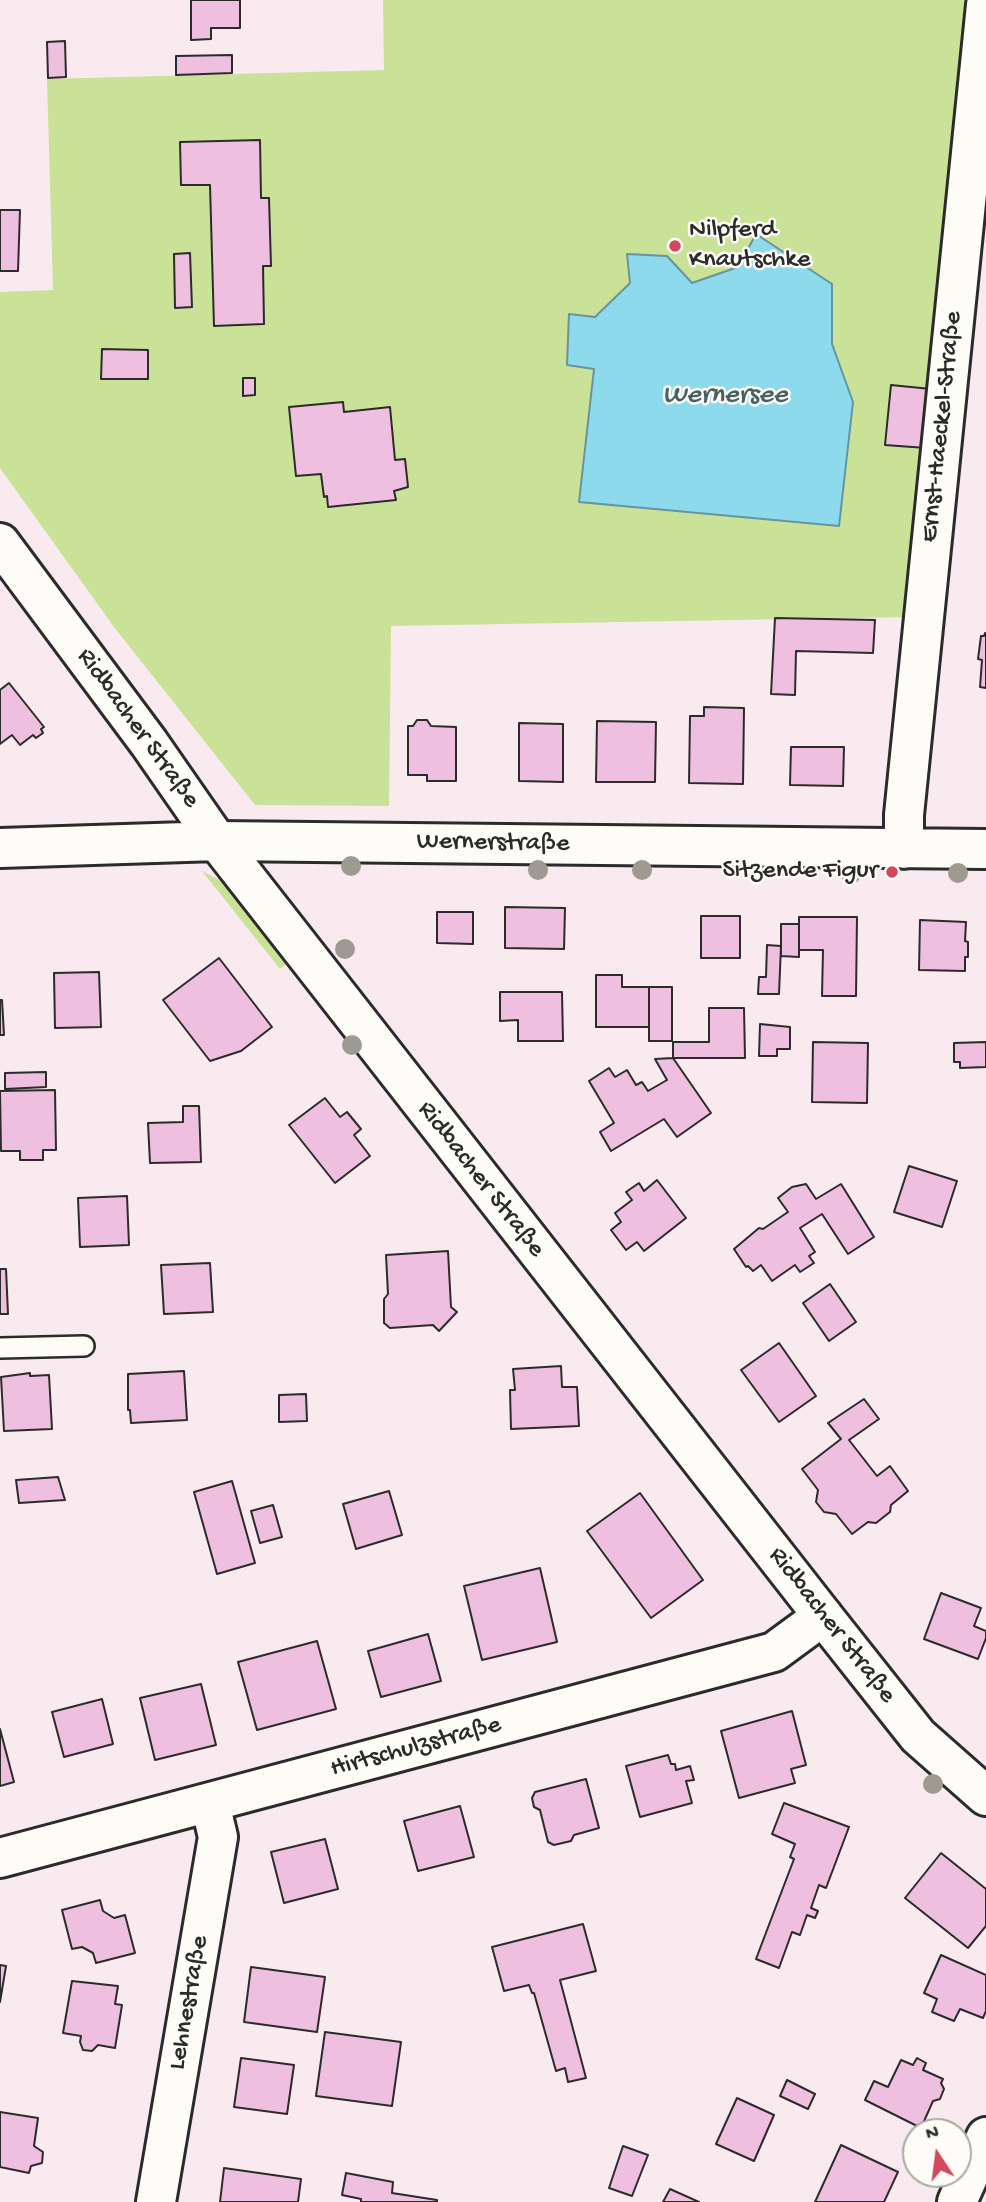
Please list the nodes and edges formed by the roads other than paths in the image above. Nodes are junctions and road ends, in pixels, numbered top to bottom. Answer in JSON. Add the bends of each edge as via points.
{"nodes":[{"id":1,"x":986,"y":5,"type":"edge"},
{"id":2,"x":0,"y":543,"type":"edge"},
{"id":3,"x":217,"y":841,"type":"junction"},
{"id":4,"x":0,"y":848,"type":"edge"},
{"id":5,"x":905,"y":849,"type":"junction"},
{"id":6,"x":986,"y":849,"type":"edge"},
{"id":7,"x":85,"y":1346,"type":"dead end"},
{"id":8,"x":0,"y":1348,"type":"edge"},
{"id":9,"x":823,"y":1616,"type":"junction"},
{"id":10,"x":986,"y":1796,"type":"edge"},
{"id":11,"x":210,"y":1804,"type":"junction"},
{"id":12,"x":0,"y":1858,"type":"edge"},
{"id":13,"x":986,"y":2137,"type":"edge"},
{"id":14,"x":156,"y":2202,"type":"edge"},
{"id":15,"x":957,"y":2202,"type":"edge"}],
"edges":[{"from":1,"to":5,"type":"street","name":"Ernst-Haeckel-Straße","via":[[904,815]]},
{"from":2,"to":3,"type":"street","name":"Ridbacher Straße"},
{"from":3,"to":4,"type":"street","name":"Wernerstraße"},
{"from":3,"to":5,"type":"street","name":"Wernerstraße"},
{"from":3,"to":9,"type":"street","name":"Ridbacher Straße"},
{"from":5,"to":6,"type":"street","name":"Wernerstraße"},
{"from":7,"to":8,"type":"lane"},
{"from":9,"to":10,"type":"street","name":"Ridbacher Straße","via":[[918,1736]]},
{"from":9,"to":11,"type":"street","name":"Hirtschulzstraße","via":[[774,1652]]},
{"from":11,"to":12,"type":"street","name":"Hirtschulzstraße"},
{"from":11,"to":14,"type":"street","name":"Lehnestraße","via":[[218,1837]]},
{"from":13,"to":15,"type":"street"}]}
